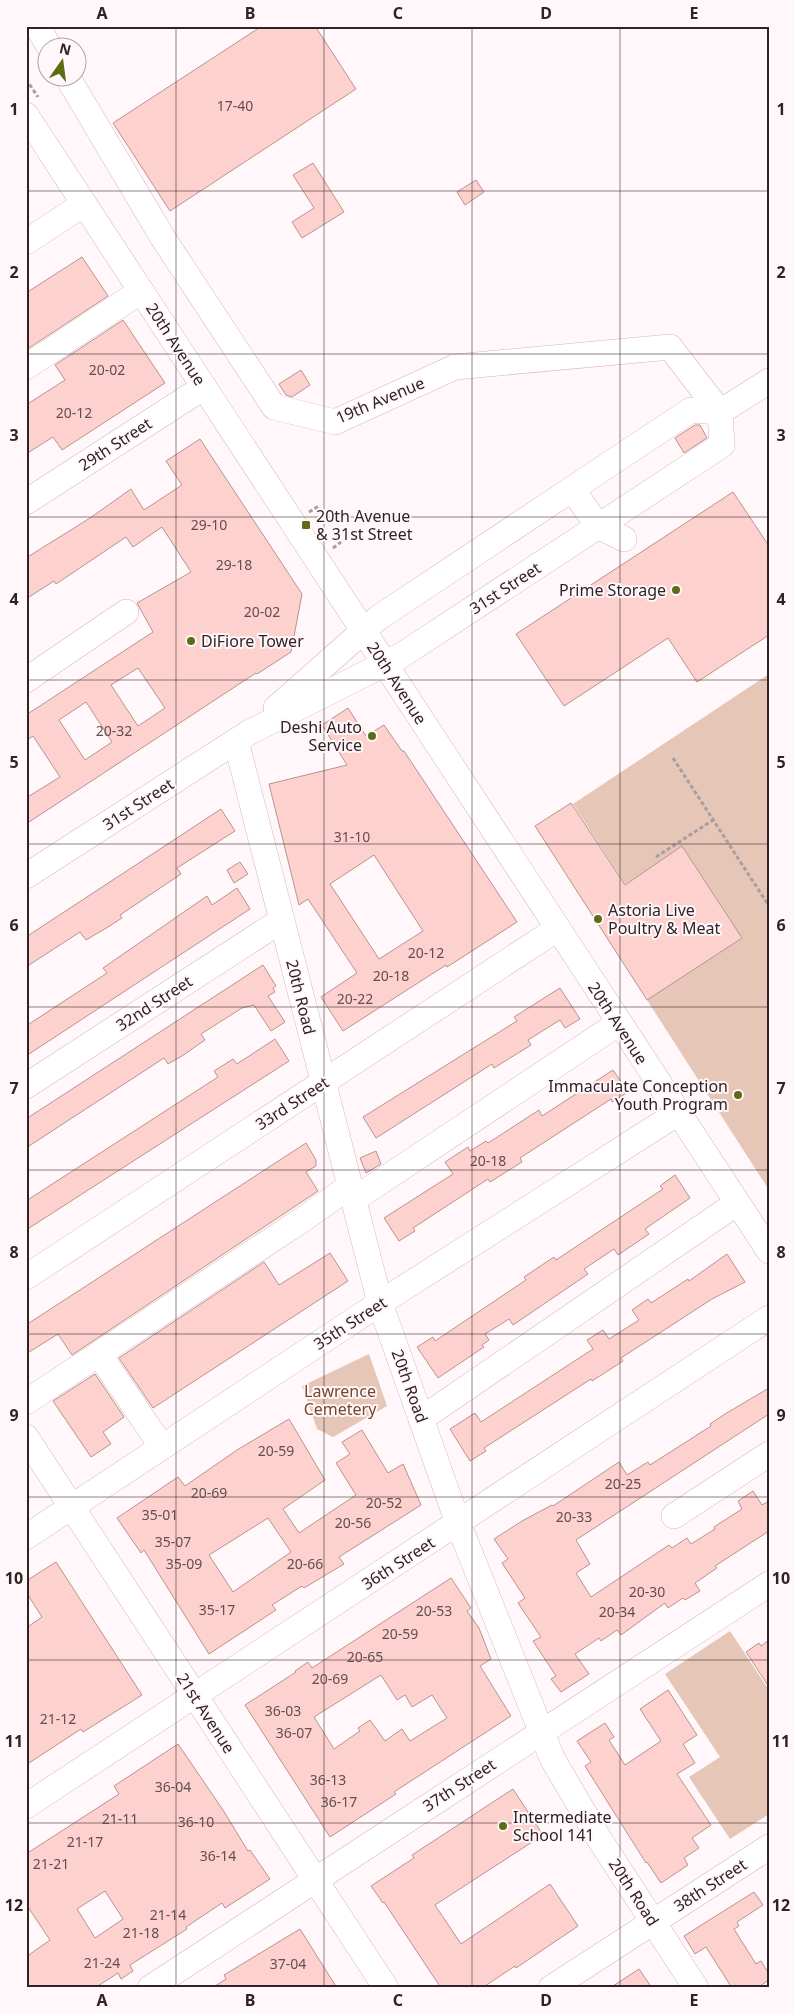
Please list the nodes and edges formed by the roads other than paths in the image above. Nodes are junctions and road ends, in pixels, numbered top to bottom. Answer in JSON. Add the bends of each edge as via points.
{"nodes":[{"id":1,"x":37,"y":26,"type":"edge"},
{"id":2,"x":44,"y":38,"type":"edge"},
{"id":3,"x":74,"y":88,"type":"edge"},
{"id":4,"x":27,"y":119,"type":"edge"},
{"id":5,"x":84,"y":204,"type":"junction"},
{"id":6,"x":26,"y":242,"type":"edge"},
{"id":7,"x":141,"y":291,"type":"junction"},
{"id":8,"x":26,"y":367,"type":"edge"},
{"id":9,"x":769,"y":381,"type":"edge"},
{"id":10,"x":204,"y":387,"type":"junction"},
{"id":11,"x":720,"y":412,"type":"junction"},
{"id":12,"x":572,"y":489,"type":"junction"},
{"id":13,"x":26,"y":502,"type":"edge"},
{"id":14,"x":598,"y":526,"type":"junction"},
{"id":15,"x":624,"y":539,"type":"dead end"},
{"id":16,"x":126,"y":612,"type":"dead end"},
{"id":17,"x":363,"y":631,"type":"junction"},
{"id":18,"x":384,"y":664,"type":"junction"},
{"id":19,"x":26,"y":680,"type":"edge"},
{"id":20,"x":243,"y":736,"type":"junction"},
{"id":21,"x":26,"y":876,"type":"edge"},
{"id":22,"x":282,"y":920,"type":"junction"},
{"id":23,"x":557,"y":930,"type":"junction"},
{"id":24,"x":618,"y":1023,"type":"junction"},
{"id":25,"x":323,"y":1083,"type":"junction"},
{"id":26,"x":26,"y":1086,"type":"edge"},
{"id":27,"x":678,"y":1113,"type":"junction"},
{"id":28,"x":351,"y":1193,"type":"junction"},
{"id":29,"x":737,"y":1203,"type":"junction"},
{"id":30,"x":769,"y":1251,"type":"edge"},
{"id":31,"x":26,"y":1277,"type":"edge"},
{"id":32,"x":380,"y":1303,"type":"junction"},
{"id":33,"x":769,"y":1318,"type":"edge"},
{"id":34,"x":99,"y":1354,"type":"junction"},
{"id":35,"x":26,"y":1402,"type":"edge"},
{"id":36,"x":421,"y":1419,"type":"junction"},
{"id":37,"x":26,"y":1437,"type":"edge"},
{"id":38,"x":162,"y":1447,"type":"junction"},
{"id":39,"x":769,"y":1454,"type":"edge"},
{"id":40,"x":72,"y":1506,"type":"junction"},
{"id":41,"x":674,"y":1516,"type":"dead end"},
{"id":42,"x":458,"y":1523,"type":"junction"},
{"id":43,"x":26,"y":1536,"type":"edge"},
{"id":44,"x":769,"y":1584,"type":"edge"},
{"id":45,"x":195,"y":1696,"type":"junction"},
{"id":46,"x":542,"y":1731,"type":"junction"},
{"id":47,"x":26,"y":1806,"type":"edge"},
{"id":48,"x":769,"y":1847,"type":"edge"},
{"id":49,"x":315,"y":1880,"type":"junction"},
{"id":50,"x":654,"y":1923,"type":"junction"},
{"id":51,"x":150,"y":1988,"type":"edge"},
{"id":52,"x":386,"y":1988,"type":"edge"},
{"id":53,"x":551,"y":1988,"type":"edge"},
{"id":54,"x":696,"y":1988,"type":"edge"}],
"edges":[{"from":1,"to":2,"type":"street"},
{"from":3,"to":11,"type":"street","name":"19th Avenue","via":[[164,238],[274,407],[335,422],[455,367],[670,347]]},
{"from":4,"to":5,"type":"street","name":"20th Avenue"},
{"from":5,"to":6,"type":"street"},
{"from":5,"to":7,"type":"street","name":"20th Avenue"},
{"from":7,"to":8,"type":"street"},
{"from":7,"to":10,"type":"street","name":"20th Avenue"},
{"from":9,"to":11,"type":"street"},
{"from":10,"to":13,"type":"street","name":"29th Street"},
{"from":10,"to":17,"type":"street","name":"20th Avenue"},
{"from":11,"to":12,"type":"street","name":"31st Street","via":[[691,410]]},
{"from":11,"to":14,"type":"street","name":"31st Street","via":[[722,445]]},
{"from":12,"to":14,"type":"street"},
{"from":12,"to":17,"type":"street","name":"31st Street"},
{"from":14,"to":15,"type":"street"},
{"from":14,"to":18,"type":"street","name":"31st Street"},
{"from":16,"to":19,"type":"street"},
{"from":17,"to":18,"type":"street","name":"20th Avenue"},
{"from":17,"to":20,"type":"street","name":"31st Street"},
{"from":18,"to":20,"type":"street","name":"31st Street"},
{"from":18,"to":23,"type":"street","name":"20th Avenue"},
{"from":20,"to":21,"type":"street","name":"31st Street"},
{"from":20,"to":22,"type":"street","name":"20th Road"},
{"from":22,"to":25,"type":"street","name":"20th Road"},
{"from":22,"to":26,"type":"street","name":"32nd Street"},
{"from":23,"to":24,"type":"street","name":"20th Avenue"},
{"from":23,"to":25,"type":"street","name":"33rd Street"},
{"from":24,"to":27,"type":"street","name":"20th Avenue"},
{"from":24,"to":28,"type":"street"},
{"from":25,"to":28,"type":"street","name":"20th Road"},
{"from":25,"to":31,"type":"street","name":"33rd Street"},
{"from":27,"to":29,"type":"street","name":"20th Avenue"},
{"from":27,"to":32,"type":"street","name":"35th Street"},
{"from":28,"to":32,"type":"street","name":"20th Road"},
{"from":28,"to":34,"type":"street","via":[[305,1218]]},
{"from":29,"to":30,"type":"street","name":"20th Avenue"},
{"from":29,"to":36,"type":"street"},
{"from":32,"to":36,"type":"street","name":"20th Road"},
{"from":32,"to":38,"type":"street","name":"35th Street"},
{"from":33,"to":42,"type":"street","name":"36th Street"},
{"from":34,"to":35,"type":"street"},
{"from":34,"to":38,"type":"street"},
{"from":36,"to":42,"type":"street","name":"20th Road"},
{"from":37,"to":40,"type":"street","name":"21st Avenue"},
{"from":38,"to":40,"type":"street","name":"35th Street"},
{"from":39,"to":41,"type":"street"},
{"from":40,"to":43,"type":"street","name":"35th Street"},
{"from":40,"to":45,"type":"street","name":"21st Avenue"},
{"from":42,"to":45,"type":"street","name":"36th Street"},
{"from":42,"to":46,"type":"street","name":"20th Road"},
{"from":44,"to":46,"type":"street","name":"37th Street"},
{"from":45,"to":47,"type":"street","name":"36th Street"},
{"from":45,"to":49,"type":"street","name":"21st Avenue"},
{"from":46,"to":49,"type":"street","name":"37th Street"},
{"from":46,"to":50,"type":"street","name":"20th Road","via":[[556,1766]]},
{"from":48,"to":50,"type":"street","name":"38th Street"},
{"from":49,"to":51,"type":"street","name":"37th Street"},
{"from":49,"to":52,"type":"street","name":"21st Avenue"},
{"from":50,"to":53,"type":"street","name":"38th Street"},
{"from":50,"to":54,"type":"street","name":"20th Road"}]}
